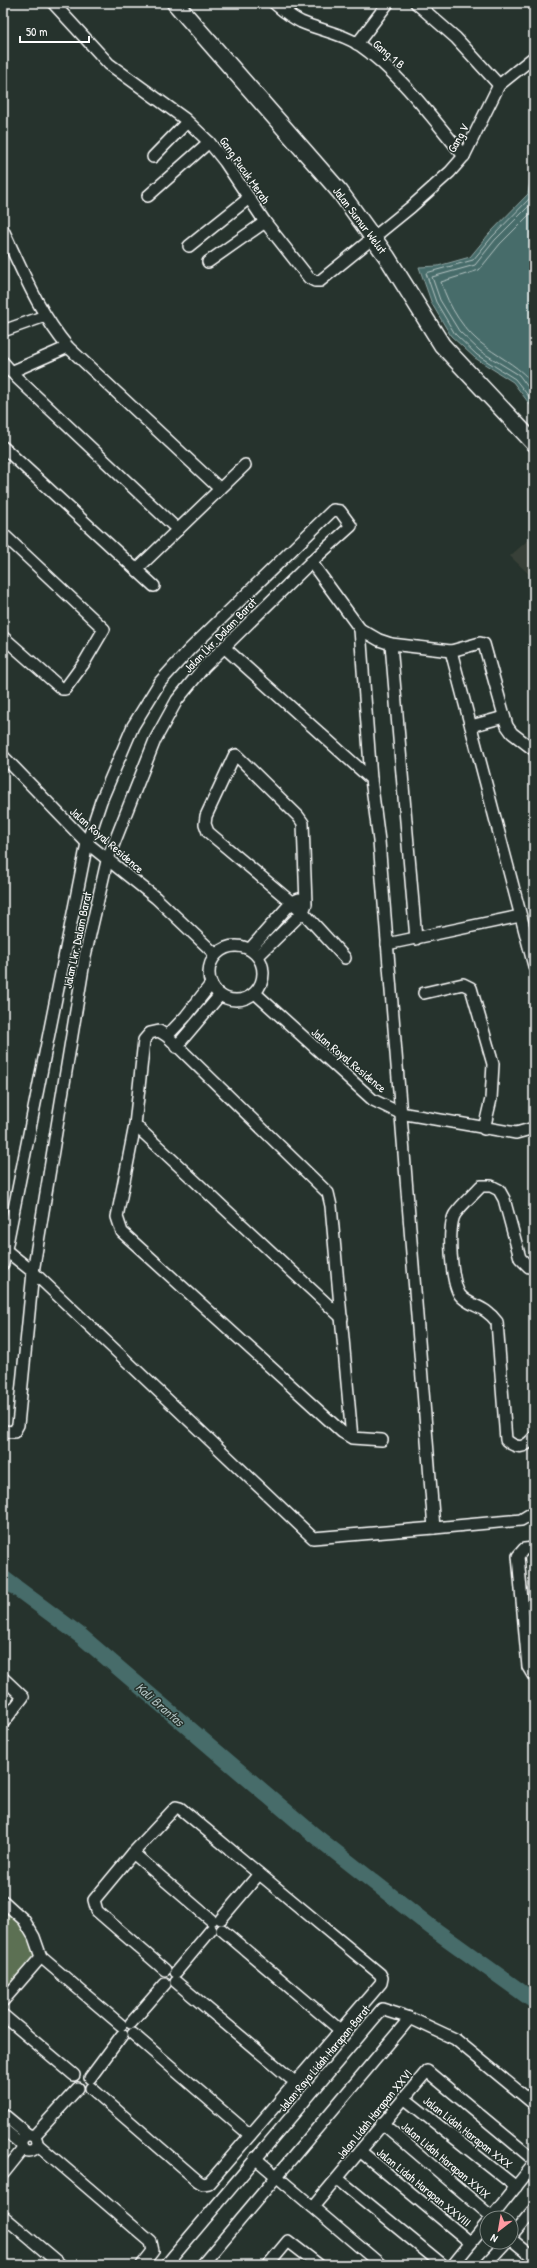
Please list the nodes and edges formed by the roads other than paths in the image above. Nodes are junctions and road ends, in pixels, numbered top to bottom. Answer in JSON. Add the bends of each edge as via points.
{"nodes":[{"id":1,"x":53,"y":3,"type":"edge"},
{"id":2,"x":175,"y":3,"type":"edge"},
{"id":3,"x":274,"y":3,"type":"edge"},
{"id":4,"x":293,"y":3,"type":"edge"},
{"id":5,"x":388,"y":3,"type":"edge"},
{"id":6,"x":416,"y":3,"type":"edge"},
{"id":7,"x":284,"y":11,"type":"junction"},
{"id":8,"x":357,"y":44,"type":"junction"},
{"id":9,"x":534,"y":57,"type":"edge"},
{"id":10,"x":499,"y":85,"type":"junction"},
{"id":11,"x":187,"y":122,"type":"junction"},
{"id":12,"x":209,"y":142,"type":"junction"},
{"id":13,"x":464,"y":156,"type":"junction"},
{"id":14,"x":153,"y":157,"type":"dead end"},
{"id":15,"x":148,"y":196,"type":"dead end"},
{"id":16,"x":249,"y":198,"type":"junction"},
{"id":17,"x":265,"y":222,"type":"junction"},
{"id":18,"x":3,"y":230,"type":"edge"},
{"id":19,"x":373,"y":237,"type":"junction"},
{"id":20,"x":190,"y":246,"type":"dead end"},
{"id":21,"x":208,"y":262,"type":"dead end"},
{"id":22,"x":45,"y":316,"type":"junction"},
{"id":23,"x":3,"y":331,"type":"edge"},
{"id":24,"x":68,"y":346,"type":"junction"},
{"id":25,"x":3,"y":362,"type":"edge"},
{"id":26,"x":11,"y":372,"type":"junction"},
{"id":27,"x":534,"y":443,"type":"edge"},
{"id":28,"x":3,"y":447,"type":"edge"},
{"id":29,"x":245,"y":465,"type":"dead end"},
{"id":30,"x":220,"y":489,"type":"junction"},
{"id":31,"x":178,"y":530,"type":"junction"},
{"id":32,"x":3,"y":534,"type":"edge"},
{"id":33,"x":311,"y":562,"type":"junction"},
{"id":34,"x":137,"y":569,"type":"junction"},
{"id":35,"x":154,"y":586,"type":"dead end"},
{"id":36,"x":360,"y":629,"type":"junction"},
{"id":37,"x":3,"y":637,"type":"edge"},
{"id":38,"x":392,"y":644,"type":"junction"},
{"id":39,"x":224,"y":648,"type":"junction"},
{"id":40,"x":451,"y":651,"type":"junction"},
{"id":41,"x":504,"y":717,"type":"junction"},
{"id":42,"x":471,"y":726,"type":"junction"},
{"id":43,"x":534,"y":750,"type":"edge"},
{"id":44,"x":3,"y":756,"type":"edge"},
{"id":45,"x":371,"y":778,"type":"junction"},
{"id":46,"x":87,"y":843,"type":"junction"},
{"id":47,"x":107,"y":861,"type":"junction"},
{"id":48,"x":307,"y":896,"type":"junction"},
{"id":49,"x":292,"y":902,"type":"junction"},
{"id":50,"x":303,"y":912,"type":"junction"},
{"id":51,"x":520,"y":916,"type":"junction"},
{"id":52,"x":416,"y":939,"type":"junction"},
{"id":53,"x":387,"y":944,"type":"junction"},
{"id":54,"x":254,"y":952,"type":"junction"},
{"id":55,"x":216,"y":954,"type":"junction"},
{"id":56,"x":345,"y":958,"type":"dead end"},
{"id":57,"x":534,"y":966,"type":"edge"},
{"id":58,"x":211,"y":984,"type":"junction"},
{"id":59,"x":255,"y":993,"type":"junction"},
{"id":60,"x":424,"y":993,"type":"dead end"},
{"id":61,"x":220,"y":995,"type":"junction"},
{"id":62,"x":167,"y":1036,"type":"junction"},
{"id":63,"x":176,"y":1047,"type":"junction"},
{"id":64,"x":400,"y":1113,"type":"junction"},
{"id":65,"x":135,"y":1125,"type":"junction"},
{"id":66,"x":534,"y":1128,"type":"edge"},
{"id":67,"x":484,"y":1129,"type":"junction"},
{"id":68,"x":4,"y":1249,"type":"edge"},
{"id":69,"x":3,"y":1264,"type":"edge"},
{"id":70,"x":532,"y":1269,"type":"edge"},
{"id":71,"x":33,"y":1272,"type":"junction"},
{"id":72,"x":342,"y":1318,"type":"junction"},
{"id":73,"x":3,"y":1431,"type":"edge"},
{"id":74,"x":534,"y":1437,"type":"edge"},
{"id":75,"x":352,"y":1438,"type":"junction"},
{"id":76,"x":382,"y":1440,"type":"dead end"},
{"id":77,"x":534,"y":1512,"type":"edge"},
{"id":78,"x":434,"y":1528,"type":"junction"},
{"id":79,"x":534,"y":1548,"type":"edge"},
{"id":80,"x":534,"y":1677,"type":"edge"},
{"id":81,"x":3,"y":1678,"type":"edge"},
{"id":82,"x":3,"y":1723,"type":"edge"},
{"id":83,"x":133,"y":1853,"type":"junction"},
{"id":84,"x":259,"y":1874,"type":"junction"},
{"id":85,"x":3,"y":1901,"type":"edge"},
{"id":86,"x":216,"y":1925,"type":"junction"},
{"id":87,"x":42,"y":1957,"type":"junction"},
{"id":88,"x":172,"y":1979,"type":"junction"},
{"id":89,"x":3,"y":2001,"type":"edge"},
{"id":90,"x":3,"y":2014,"type":"edge"},
{"id":91,"x":410,"y":2018,"type":"junction"},
{"id":92,"x":127,"y":2029,"type":"junction"},
{"id":93,"x":340,"y":2030,"type":"junction"},
{"id":94,"x":74,"y":2075,"type":"dead end"},
{"id":95,"x":90,"y":2083,"type":"junction"},
{"id":96,"x":296,"y":2083,"type":"junction"},
{"id":97,"x":404,"y":2098,"type":"junction"},
{"id":98,"x":534,"y":2104,"type":"edge"},
{"id":99,"x":3,"y":2114,"type":"edge"},
{"id":100,"x":382,"y":2124,"type":"junction"},
{"id":101,"x":3,"y":2129,"type":"edge"},
{"id":102,"x":250,"y":2135,"type":"junction"},
{"id":103,"x":33,"y":2138,"type":"junction"},
{"id":104,"x":22,"y":2146,"type":"junction"},
{"id":105,"x":360,"y":2151,"type":"junction"},
{"id":106,"x":255,"y":2158,"type":"junction"},
{"id":107,"x":534,"y":2160,"type":"edge"},
{"id":108,"x":534,"y":2164,"type":"edge"},
{"id":109,"x":3,"y":2174,"type":"edge"},
{"id":110,"x":277,"y":2176,"type":"junction"},
{"id":111,"x":338,"y":2179,"type":"junction"},
{"id":112,"x":516,"y":2187,"type":"junction"},
{"id":113,"x":313,"y":2207,"type":"junction"},
{"id":114,"x":534,"y":2209,"type":"edge"},
{"id":115,"x":479,"y":2210,"type":"edge"},
{"id":116,"x":498,"y":2210,"type":"edge"},
{"id":117,"x":3,"y":2216,"type":"edge"},
{"id":118,"x":519,"y":2228,"type":"edge"},
{"id":119,"x":479,"y":2233,"type":"edge"},
{"id":120,"x":471,"y":2243,"type":"junction"},
{"id":121,"x":519,"y":2245,"type":"edge"},
{"id":122,"x":499,"y":2250,"type":"edge"},
{"id":123,"x":534,"y":2258,"type":"edge"},
{"id":124,"x":61,"y":2265,"type":"edge"},
{"id":125,"x":142,"y":2265,"type":"edge"},
{"id":126,"x":166,"y":2265,"type":"edge"},
{"id":127,"x":202,"y":2265,"type":"edge"},
{"id":128,"x":268,"y":2265,"type":"edge"},
{"id":129,"x":318,"y":2265,"type":"edge"},
{"id":130,"x":381,"y":2265,"type":"edge"},
{"id":131,"x":442,"y":2265,"type":"edge"},
{"id":132,"x":453,"y":2265,"type":"edge"},
{"id":133,"x":485,"y":2265,"type":"edge"}],
"edges":[{"from":1,"to":11,"type":"street","name":"Gang Pucuk Merah","via":[[109,64]]},
{"from":2,"to":19,"type":"street","name":"Jalan Sumur Welut","via":[[321,169]]},
{"from":3,"to":7,"type":"street","name":"Gang 1 B"},
{"from":4,"to":7,"type":"street"},
{"from":5,"to":8,"type":"street"},
{"from":6,"to":10,"type":"street","via":[[456,38]]},
{"from":7,"to":8,"type":"street","name":"Gang 1 B","via":[[301,22],[326,29]]},
{"from":8,"to":13,"type":"street","name":"Gang 1 B","via":[[399,79]]},
{"from":9,"to":10,"type":"street","name":"Gang V"},
{"from":10,"to":13,"type":"street","name":"Gang V"},
{"from":11,"to":12,"type":"street","name":"Gang Pucuk Merah"},
{"from":11,"to":14,"type":"street"},
{"from":12,"to":15,"type":"street"},
{"from":12,"to":16,"type":"street","name":"Gang Pucuk Merah"},
{"from":13,"to":19,"type":"street","name":"Gang V","via":[[411,207]]},
{"from":16,"to":17,"type":"street","name":"Gang Pucuk Merah"},
{"from":16,"to":20,"type":"street"},
{"from":17,"to":19,"type":"street","name":"Gang Pucuk Merah","via":[[309,278],[315,281],[320,280]]},
{"from":17,"to":21,"type":"street"},
{"from":18,"to":22,"type":"street"},
{"from":19,"to":27,"type":"street","name":"Jalan Sumur Welut","via":[[442,345]]},
{"from":22,"to":23,"type":"street"},
{"from":22,"to":24,"type":"street"},
{"from":24,"to":26,"type":"street"},
{"from":24,"to":30,"type":"street"},
{"from":25,"to":26,"type":"street"},
{"from":26,"to":31,"type":"street"},
{"from":28,"to":34,"type":"street"},
{"from":29,"to":30,"type":"street"},
{"from":30,"to":31,"type":"street"},
{"from":31,"to":34,"type":"street"},
{"from":32,"to":37,"type":"street","via":[[104,629],[65,689]]},
{"from":33,"to":36,"type":"street"},
{"from":33,"to":39,"type":"street","name":"Jalan Lkr. Dalam Barat"},
{"from":33,"to":46,"type":"street","name":"Jalan Lkr. Dalam Barat","via":[[351,525],[340,511],[333,510],[160,682],[133,726],[101,801]]},
{"from":34,"to":35,"type":"street"},
{"from":36,"to":38,"type":"street"},
{"from":36,"to":45,"type":"street"},
{"from":38,"to":40,"type":"street"},
{"from":38,"to":52,"type":"street"},
{"from":39,"to":45,"type":"street"},
{"from":39,"to":47,"type":"street","name":"Jalan Lkr. Dalam Barat","via":[[204,666],[177,700],[155,740]]},
{"from":40,"to":41,"type":"street","via":[[480,642],[484,644]]},
{"from":40,"to":42,"type":"street"},
{"from":41,"to":42,"type":"street"},
{"from":41,"to":43,"type":"street","via":[[512,733]]},
{"from":42,"to":51,"type":"street"},
{"from":44,"to":46,"type":"street","name":"Jalan Royal Residence"},
{"from":45,"to":53,"type":"street"},
{"from":46,"to":47,"type":"street","name":"Jalan Royal Residence"},
{"from":46,"to":68,"type":"street","name":"Jalan Lkr. Dalam Barat"},
{"from":47,"to":55,"type":"street","name":"Jalan Royal Residence","via":[[156,898]]},
{"from":47,"to":71,"type":"street","name":"Jalan Lkr. Dalam Barat","via":[[85,956]]},
{"from":48,"to":49,"type":"street"},
{"from":48,"to":49,"type":"street","via":[[301,819],[236,755],[206,816],[208,832]]},
{"from":48,"to":50,"type":"street"},
{"from":49,"to":50,"type":"street"},
{"from":49,"to":54,"type":"street"},
{"from":50,"to":54,"type":"street"},
{"from":50,"to":56,"type":"street"},
{"from":51,"to":52,"type":"street"},
{"from":51,"to":57,"type":"street"},
{"from":52,"to":53,"type":"street"},
{"from":53,"to":64,"type":"street"},
{"from":54,"to":55,"type":"street","via":[[238,945],[226,947]]},
{"from":54,"to":59,"type":"street","via":[[263,965],[264,975]]},
{"from":55,"to":58,"type":"street","via":[[210,963],[208,974]]},
{"from":58,"to":61,"type":"street"},
{"from":58,"to":62,"type":"street"},
{"from":59,"to":61,"type":"street","via":[[238,1000]]},
{"from":59,"to":64,"type":"street","name":"Jalan Royal Residence","via":[[373,1100]]},
{"from":60,"to":67,"type":"street","via":[[463,984],[471,988],[493,1064],[491,1099]]},
{"from":61,"to":63,"type":"street"},
{"from":62,"to":63,"type":"street"},
{"from":62,"to":65,"type":"street","via":[[159,1031],[150,1033],[144,1040]]},
{"from":63,"to":72,"type":"street","via":[[328,1194]]},
{"from":64,"to":67,"type":"street","name":"Jalan Royal Residence"},
{"from":64,"to":78,"type":"street"},
{"from":65,"to":72,"type":"street"},
{"from":65,"to":75,"type":"street","via":[[118,1217],[122,1232],[342,1432]]},
{"from":66,"to":67,"type":"street","name":"Jalan Royal Residence","via":[[516,1133]]},
{"from":68,"to":69,"type":"street","name":"Jalan Lkr. Dalam Barat"},
{"from":68,"to":71,"type":"street"},
{"from":70,"to":74,"type":"street","via":[[520,1258],[504,1199],[498,1190],[491,1186],[481,1186],[455,1214],[450,1224],[452,1261],[459,1294],[485,1309],[497,1322],[506,1440],[512,1446],[520,1448]]},
{"from":71,"to":73,"type":"street","name":"Jalan Lkr. Dalam Barat","via":[[18,1425],[14,1432]]},
{"from":71,"to":78,"type":"street","via":[[310,1535],[317,1538]]},
{"from":72,"to":75,"type":"street"},
{"from":75,"to":76,"type":"street"},
{"from":77,"to":78,"type":"street","via":[[521,1520]]},
{"from":79,"to":80,"type":"street","via":[[524,1549],[518,1556],[528,1667]]},
{"from":81,"to":82,"type":"street","via":[[23,1697]]},
{"from":83,"to":84,"type":"street","via":[[176,1807]]},
{"from":83,"to":86,"type":"street"},
{"from":83,"to":88,"type":"street","via":[[94,1900],[94,1906],[165,1970],[161,1977]]},
{"from":84,"to":86,"type":"street"},
{"from":84,"to":93,"type":"street","via":[[380,1974],[381,1983]]},
{"from":85,"to":87,"type":"street","via":[[24,1920]]},
{"from":86,"to":88,"type":"street"},
{"from":86,"to":93,"type":"street"},
{"from":87,"to":89,"type":"street"},
{"from":87,"to":92,"type":"street"},
{"from":88,"to":92,"type":"street"},
{"from":88,"to":96,"type":"street"},
{"from":90,"to":94,"type":"street"},
{"from":91,"to":98,"type":"street","via":[[455,2039]]},
{"from":91,"to":106,"type":"street","name":"Jalan Raya Lidah Harapan Barat","via":[[382,2009]]},
{"from":91,"to":110,"type":"street"},
{"from":92,"to":95,"type":"street"},
{"from":92,"to":102,"type":"street"},
{"from":93,"to":96,"type":"street"},
{"from":95,"to":102,"type":"street","via":[[203,2184],[209,2183]]},
{"from":95,"to":103,"type":"street","via":[[85,2091],[78,2088]]},
{"from":96,"to":102,"type":"street"},
{"from":97,"to":100,"type":"street","name":"Jalan Lidah Harapan XXVI"},
{"from":97,"to":107,"type":"street","name":"Jalan Lidah Harapan XXVI","via":[[425,2072],[429,2072]]},
{"from":97,"to":112,"type":"street","name":"Jalan Lidah Harapan XXX"},
{"from":99,"to":103,"type":"street"},
{"from":100,"to":105,"type":"street","name":"Jalan Lidah Harapan XXVI"},
{"from":100,"to":115,"type":"street","name":"Jalan Lidah Harapan XXIX"},
{"from":101,"to":104,"type":"street"},
{"from":103,"to":104,"type":"street","via":[[24,2136]]},
{"from":103,"to":104,"type":"street","via":[[32,2151]]},
{"from":103,"to":125,"type":"street","via":[[150,2242],[153,2251]]},
{"from":104,"to":109,"type":"street"},
{"from":105,"to":111,"type":"street","name":"Jalan Lidah Harapan XXVI"},
{"from":105,"to":120,"type":"street","name":"Jalan Lidah Harapan XXVIII"},
{"from":106,"to":110,"type":"street"},
{"from":106,"to":126,"type":"street","name":"Jalan Raya Lidah Harapan Barat"},
{"from":108,"to":112,"type":"street"},
{"from":110,"to":113,"type":"street"},
{"from":110,"to":127,"type":"street"},
{"from":111,"to":113,"type":"street","name":"Jalan Lidah Harapan XXVI"},
{"from":111,"to":131,"type":"street"},
{"from":112,"to":116,"type":"street"},
{"from":113,"to":130,"type":"street"},
{"from":114,"to":118,"type":"street"},
{"from":117,"to":124,"type":"street"},
{"from":119,"to":120,"type":"street"},
{"from":120,"to":132,"type":"street"},
{"from":121,"to":123,"type":"street"},
{"from":122,"to":133,"type":"street"},
{"from":128,"to":129,"type":"street","via":[[287,2241]]}]}
